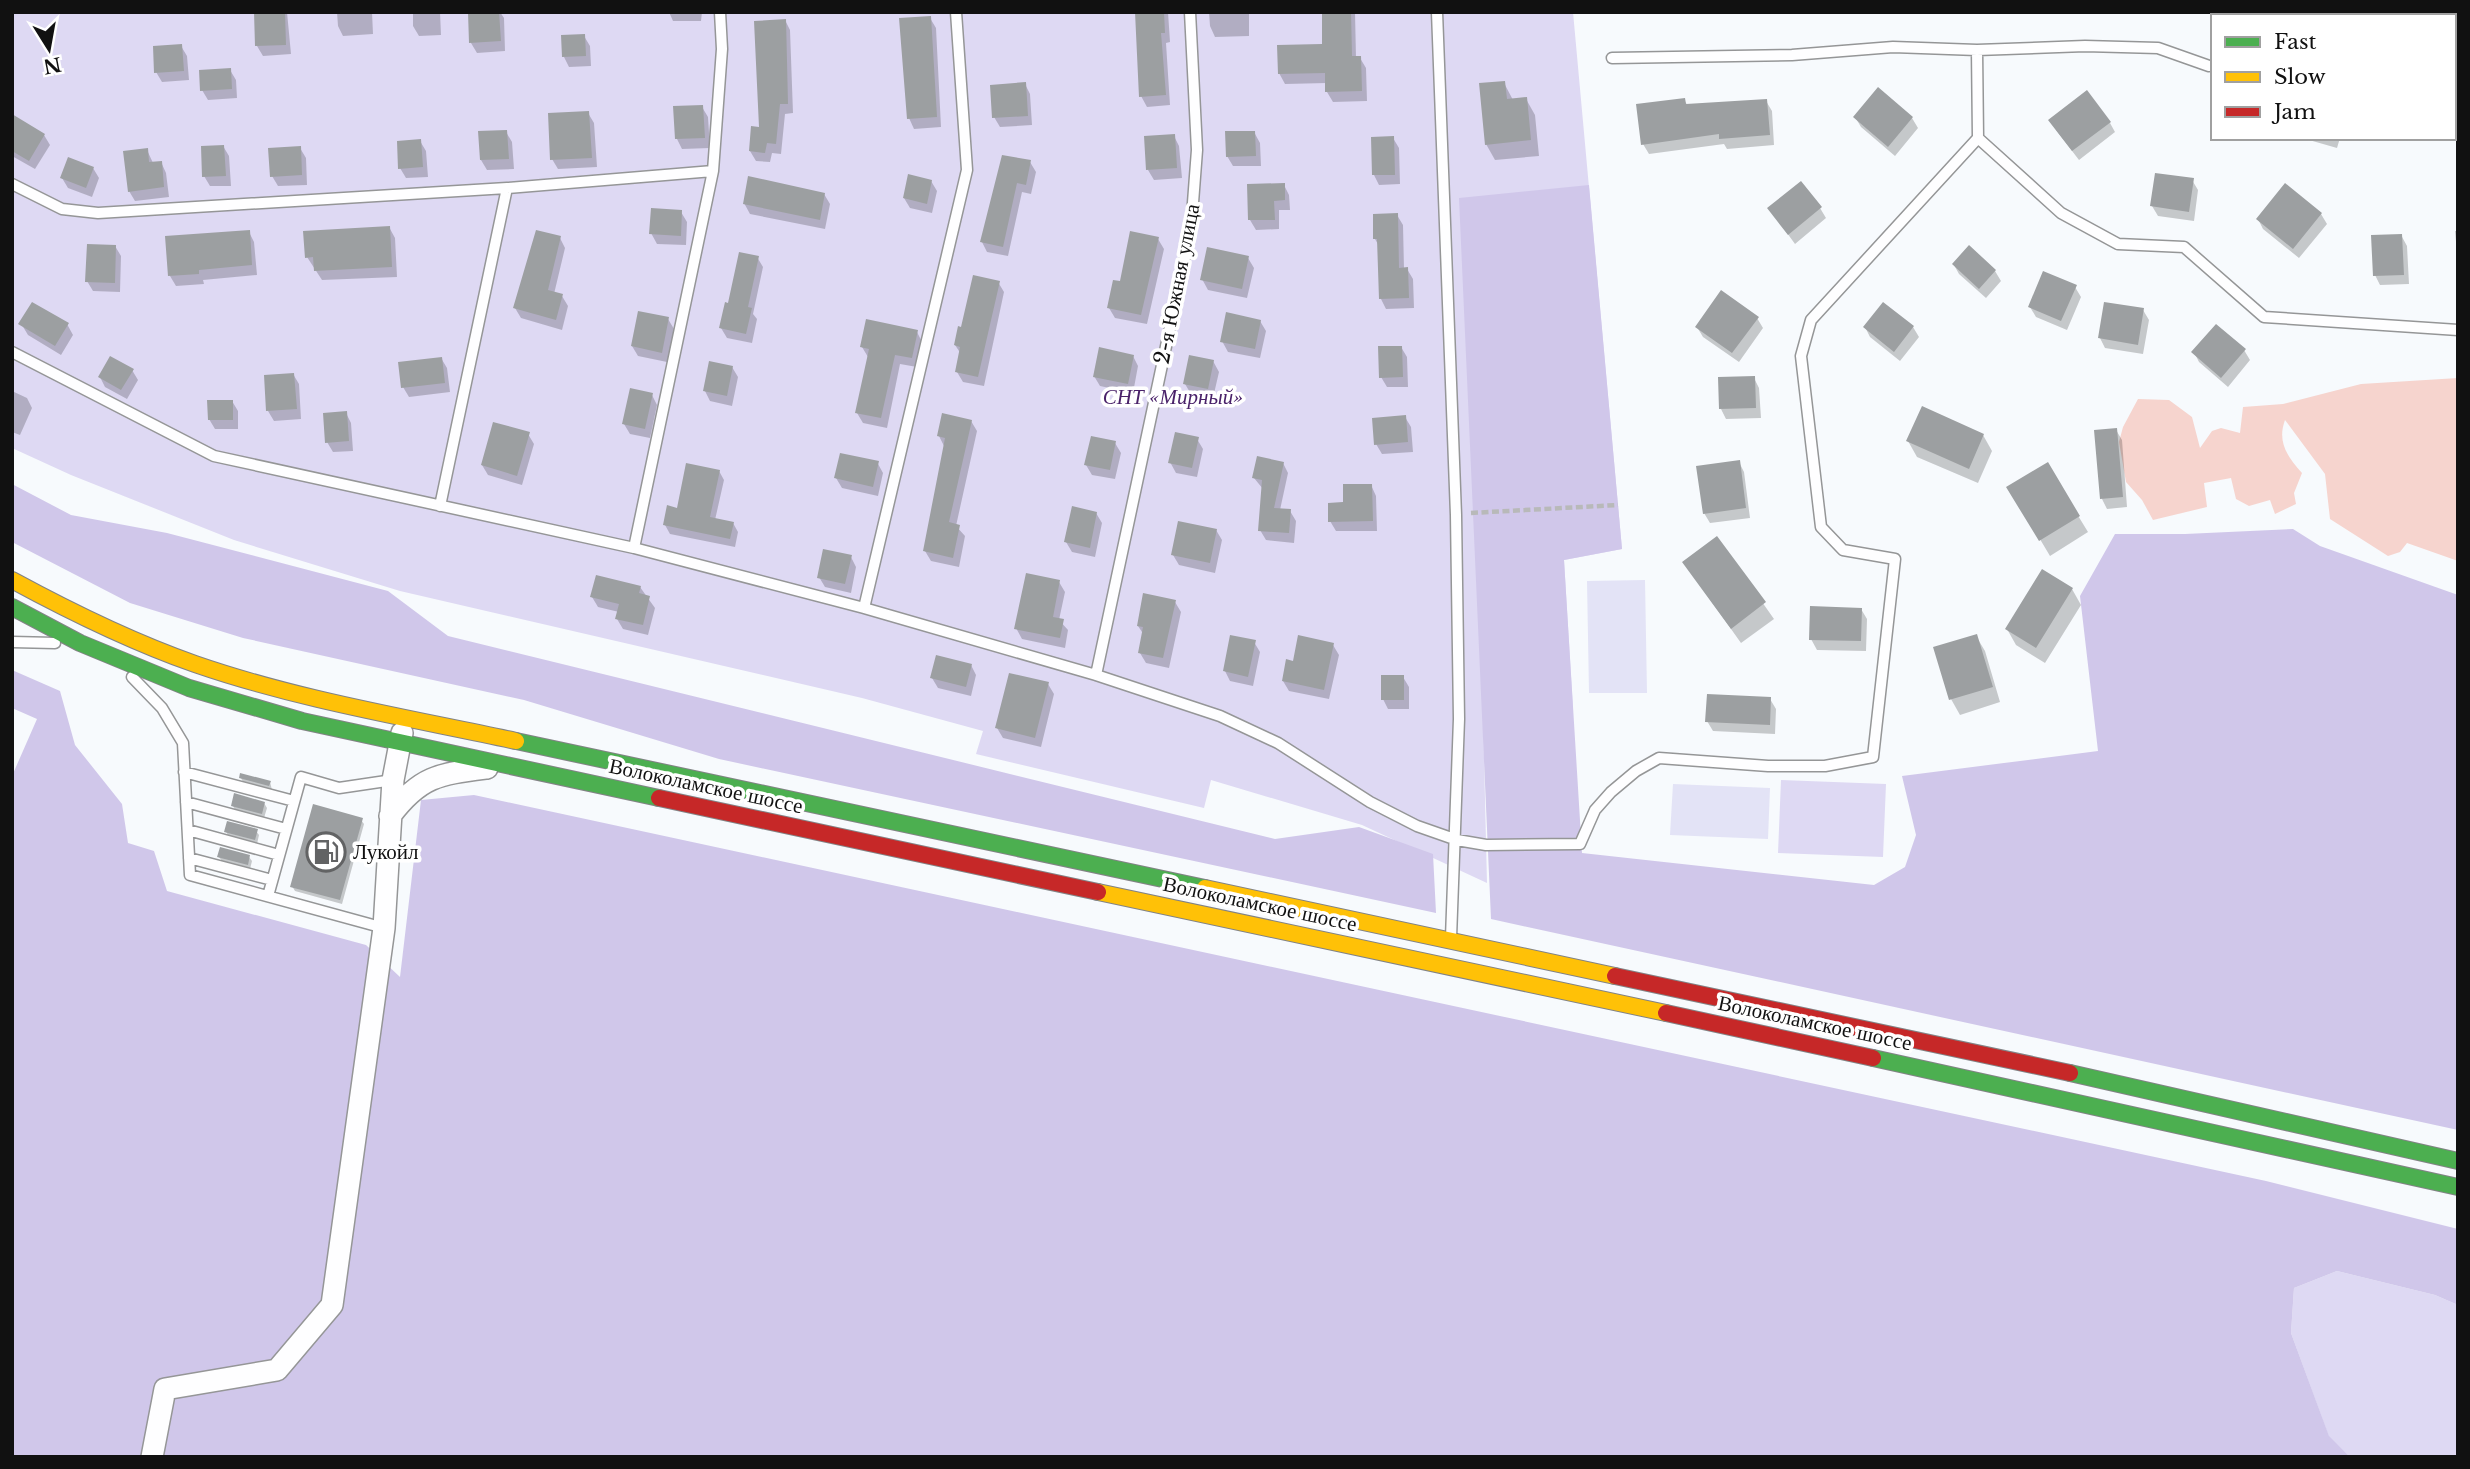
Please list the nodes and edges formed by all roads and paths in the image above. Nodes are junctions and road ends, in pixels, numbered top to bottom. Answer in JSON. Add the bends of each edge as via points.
{"nodes":[{"id":1,"x":720,"y":12,"type":"edge"},
{"id":2,"x":956,"y":12,"type":"edge"},
{"id":3,"x":1190,"y":12,"type":"edge"},
{"id":4,"x":1437,"y":12,"type":"edge"},
{"id":5,"x":1978,"y":50,"type":"junction"},
{"id":6,"x":1612,"y":58,"type":"dead end"},
{"id":7,"x":2209,"y":66,"type":"dead end"},
{"id":8,"x":1978,"y":138,"type":"junction"},
{"id":9,"x":713,"y":171,"type":"junction"},
{"id":10,"x":12,"y":184,"type":"edge"},
{"id":11,"x":508,"y":188,"type":"junction"},
{"id":12,"x":2458,"y":330,"type":"edge"},
{"id":13,"x":12,"y":352,"type":"edge"},
{"id":14,"x":1618,"y":505,"type":"dead end"},
{"id":15,"x":440,"y":506,"type":"junction"},
{"id":16,"x":1456,"y":515,"type":"junction"},
{"id":17,"x":634,"y":548,"type":"junction"},
{"id":18,"x":12,"y":580,"type":"edge"},
{"id":19,"x":12,"y":607,"type":"edge"},
{"id":20,"x":864,"y":608,"type":"junction"},
{"id":21,"x":12,"y":642,"type":"edge"},
{"id":22,"x":80,"y":643,"type":"junction"},
{"id":23,"x":111,"y":656,"type":"junction"},
{"id":24,"x":1096,"y":675,"type":"junction"},
{"id":25,"x":405,"y":716,"type":"junction"},
{"id":26,"x":401,"y":743,"type":"junction"},
{"id":27,"x":508,"y":766,"type":"junction"},
{"id":28,"x":184,"y":772,"type":"junction"},
{"id":29,"x":393,"y":780,"type":"junction"},
{"id":30,"x":186,"y":802,"type":"junction"},
{"id":31,"x":294,"y":802,"type":"junction"},
{"id":32,"x":390,"y":816,"type":"junction"},
{"id":33,"x":286,"y":829,"type":"junction"},
{"id":34,"x":188,"y":830,"type":"junction"},
{"id":35,"x":1457,"y":840,"type":"junction"},
{"id":36,"x":279,"y":855,"type":"junction"},
{"id":37,"x":189,"y":858,"type":"junction"},
{"id":38,"x":272,"y":880,"type":"junction"},
{"id":39,"x":268,"y":896,"type":"junction"},
{"id":40,"x":384,"y":928,"type":"junction"},
{"id":41,"x":1451,"y":941,"type":"junction"},
{"id":42,"x":1445,"y":965,"type":"junction"},
{"id":43,"x":2458,"y":1161,"type":"edge"},
{"id":44,"x":2458,"y":1187,"type":"edge"},
{"id":45,"x":152,"y":1457,"type":"edge"}],
"edges":[{"from":1,"to":9,"type":"lane","via":[[722,49]]},
{"from":2,"to":20,"type":"lane","via":[[967,170]]},
{"from":3,"to":24,"type":"lane","name":"2-я Южная улица","via":[[1197,150],[1191,229]]},
{"from":4,"to":16,"type":"lane"},
{"from":5,"to":6,"type":"lane","via":[[1893,47],[1792,55]]},
{"from":5,"to":7,"type":"lane","via":[[2158,48]]},
{"from":5,"to":8,"type":"lane"},
{"from":8,"to":12,"type":"lane","via":[[2061,213],[2118,244],[2183,247],[2264,317]]},
{"from":8,"to":35,"type":"lane","via":[[1811,320],[1801,356],[1821,527],[1843,550],[1895,559],[1873,757],[1825,766],[1659,758],[1611,792],[1595,810],[1580,844],[1486,845]]},
{"from":9,"to":11,"type":"lane"},
{"from":9,"to":17,"type":"lane"},
{"from":10,"to":11,"type":"lane","via":[[62,209],[98,213]]},
{"from":11,"to":15,"type":"lane"},
{"from":13,"to":15,"type":"lane","via":[[214,456]]},
{"from":14,"to":16,"type":"path"},
{"from":15,"to":17,"type":"lane"},
{"from":16,"to":35,"type":"lane"},
{"from":17,"to":20,"type":"lane"},
{"from":18,"to":25,"type":"main road","name":"Волоколамское шоссе","via":[[72,613],[195,664],[307,696]]},
{"from":19,"to":22,"type":"main road","name":"Волоколамское шоссе"},
{"from":20,"to":24,"type":"lane"},
{"from":21,"to":22,"type":"lane"},
{"from":22,"to":23,"type":"main road","name":"Волоколамское шоссе"},
{"from":23,"to":26,"type":"main road","name":"Волоколамское шоссе","via":[[189,688]]},
{"from":23,"to":28,"type":"lane","via":[[162,708],[183,743]]},
{"from":24,"to":35,"type":"lane","via":[[1232,722],[1278,743],[1370,802]]},
{"from":25,"to":26,"type":"street"},
{"from":25,"to":41,"type":"main road","name":"Волоколамское шоссе"},
{"from":26,"to":27,"type":"main road","name":"Волоколамское шоссе"},
{"from":26,"to":29,"type":"street"},
{"from":27,"to":32,"type":"street","via":[[453,772],[428,780],[408,792]]},
{"from":27,"to":42,"type":"main road","name":"Волоколамское шоссе"},
{"from":28,"to":30,"type":"lane"},
{"from":28,"to":31,"type":"lane"},
{"from":29,"to":31,"type":"lane","via":[[339,788],[301,777]]},
{"from":29,"to":32,"type":"street"},
{"from":30,"to":33,"type":"lane"},
{"from":30,"to":34,"type":"lane"},
{"from":31,"to":33,"type":"lane"},
{"from":32,"to":40,"type":"street"},
{"from":33,"to":36,"type":"lane"},
{"from":34,"to":36,"type":"lane"},
{"from":34,"to":37,"type":"lane"},
{"from":35,"to":41,"type":"lane"},
{"from":36,"to":38,"type":"lane"},
{"from":37,"to":38,"type":"lane"},
{"from":37,"to":39,"type":"lane","via":[[190,875]]},
{"from":38,"to":39,"type":"lane"},
{"from":39,"to":40,"type":"lane"},
{"from":40,"to":45,"type":"street","via":[[332,1305],[277,1370],[165,1389]]},
{"from":41,"to":42,"type":"lane"},
{"from":41,"to":43,"type":"main road","name":"Волоколамское шоссе"},
{"from":42,"to":44,"type":"main road","name":"Волоколамское шоссе"}]}
